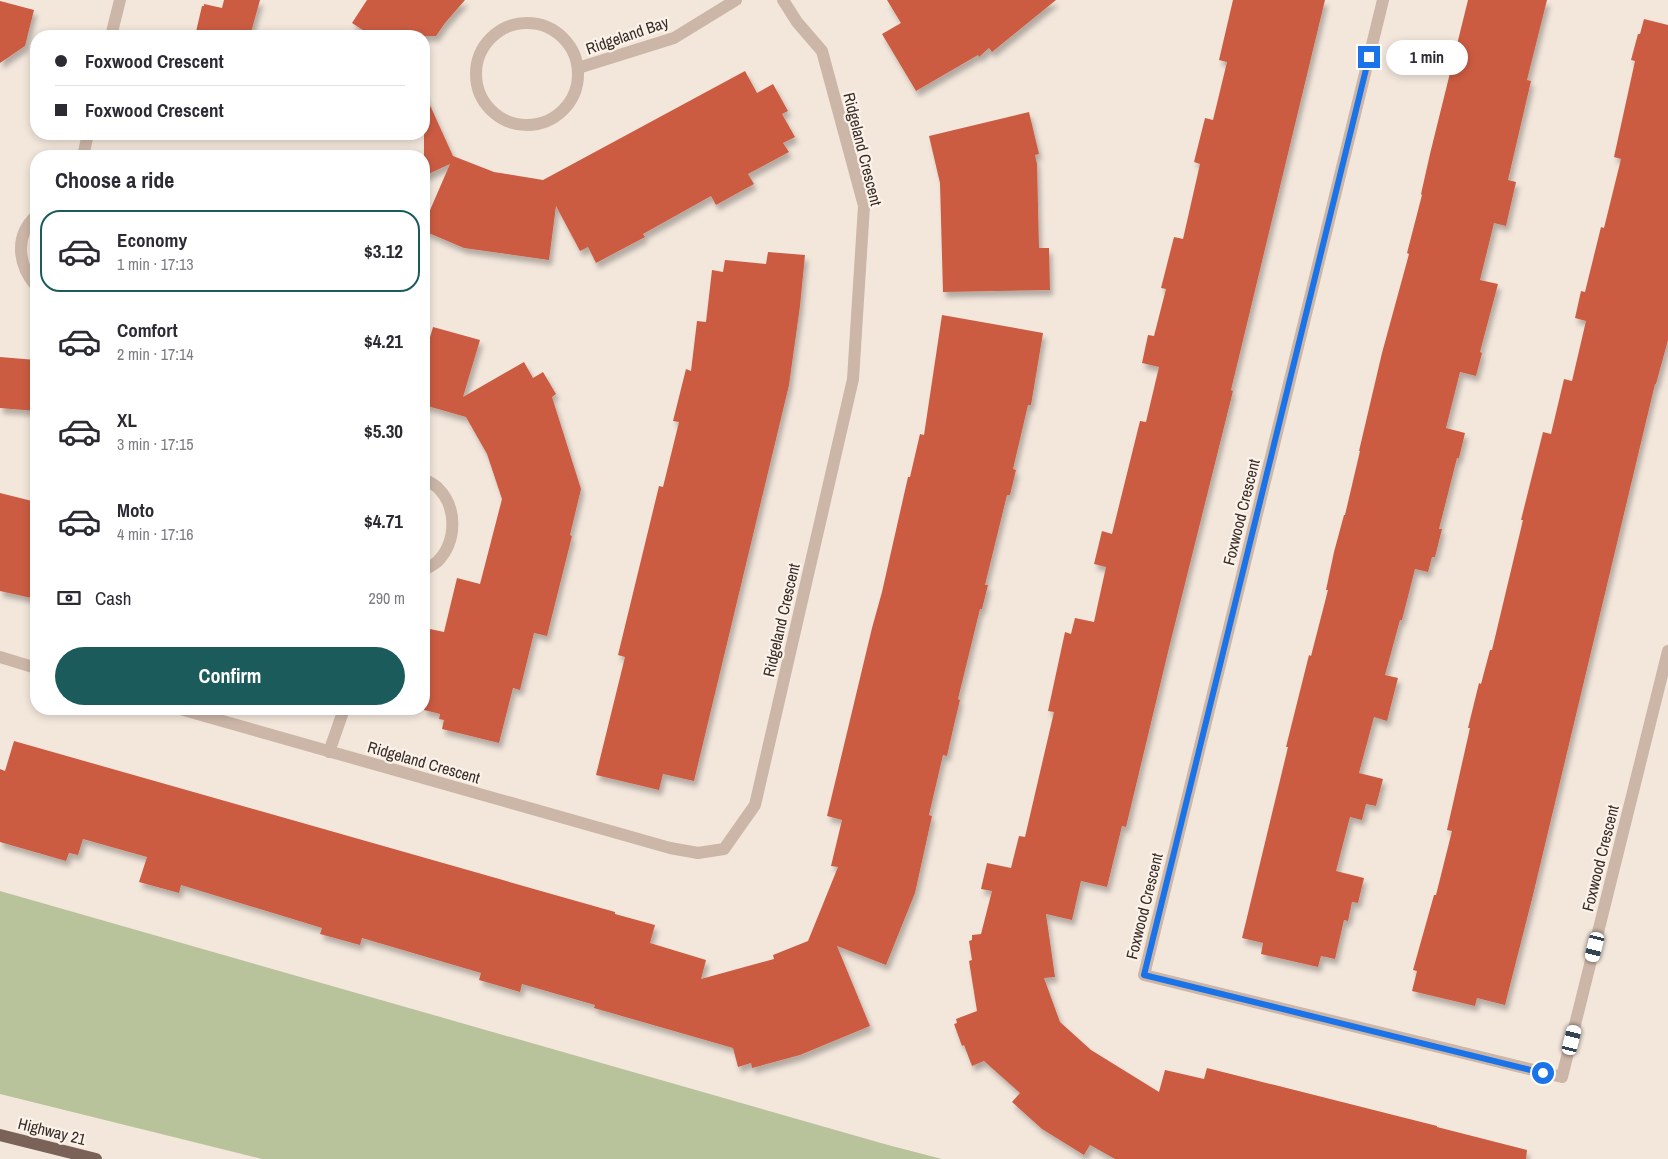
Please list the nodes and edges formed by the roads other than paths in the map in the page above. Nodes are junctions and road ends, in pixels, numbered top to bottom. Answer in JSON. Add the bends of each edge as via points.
{"nodes":[{"id":1,"x":120,"y":0,"type":"edge"},
{"id":2,"x":736,"y":0,"type":"edge"},
{"id":3,"x":783,"y":0,"type":"edge"},
{"id":4,"x":1383,"y":0,"type":"edge"},
{"id":5,"x":112,"y":30,"type":"edge"},
{"id":6,"x":578,"y":68,"type":"junction"},
{"id":7,"x":30,"y":223,"type":"edge"},
{"id":8,"x":30,"y":279,"type":"edge"},
{"id":9,"x":430,"y":483,"type":"edge"},
{"id":10,"x":430,"y":566,"type":"edge"},
{"id":11,"x":1668,"y":651,"type":"edge"},
{"id":12,"x":0,"y":657,"type":"edge"},
{"id":13,"x":30,"y":666,"type":"edge"},
{"id":14,"x":201,"y":715,"type":"edge"},
{"id":15,"x":342,"y":715,"type":"edge"},
{"id":16,"x":329,"y":752,"type":"junction"},
{"id":17,"x":0,"y":1135,"type":"edge"},
{"id":18,"x":96,"y":1159,"type":"edge"}],
"edges":[{"from":1,"to":5,"type":"street"},
{"from":2,"to":6,"type":"street","name":"Ridgeland Bay","via":[[674,38]]},
{"from":3,"to":16,"type":"street","name":"Ridgeland Crescent","via":[[822,51],[864,206],[853,379],[755,805],[724,849],[698,853],[670,848]]},
{"from":4,"to":11,"type":"street","name":"Foxwood Crescent","via":[[1144,975],[1562,1077]]},
{"from":6,"to":6,"type":"street","name":"Ridgeland Bay","via":[[567,42],[556,32],[529,23],[501,30],[490,40],[477,65],[477,80],[480,94],[498,116],[526,125],[554,118],[565,108],[578,83]]},
{"from":7,"to":8,"type":"street","via":[[21,248],[22,263]]},
{"from":9,"to":10,"type":"street","via":[[448,501],[452,534],[446,549]]},
{"from":12,"to":13,"type":"street"},
{"from":14,"to":16,"type":"street","name":"Ridgeland Crescent"},
{"from":15,"to":16,"type":"street"},
{"from":17,"to":18,"type":"main road","name":"Highway 21"}]}
